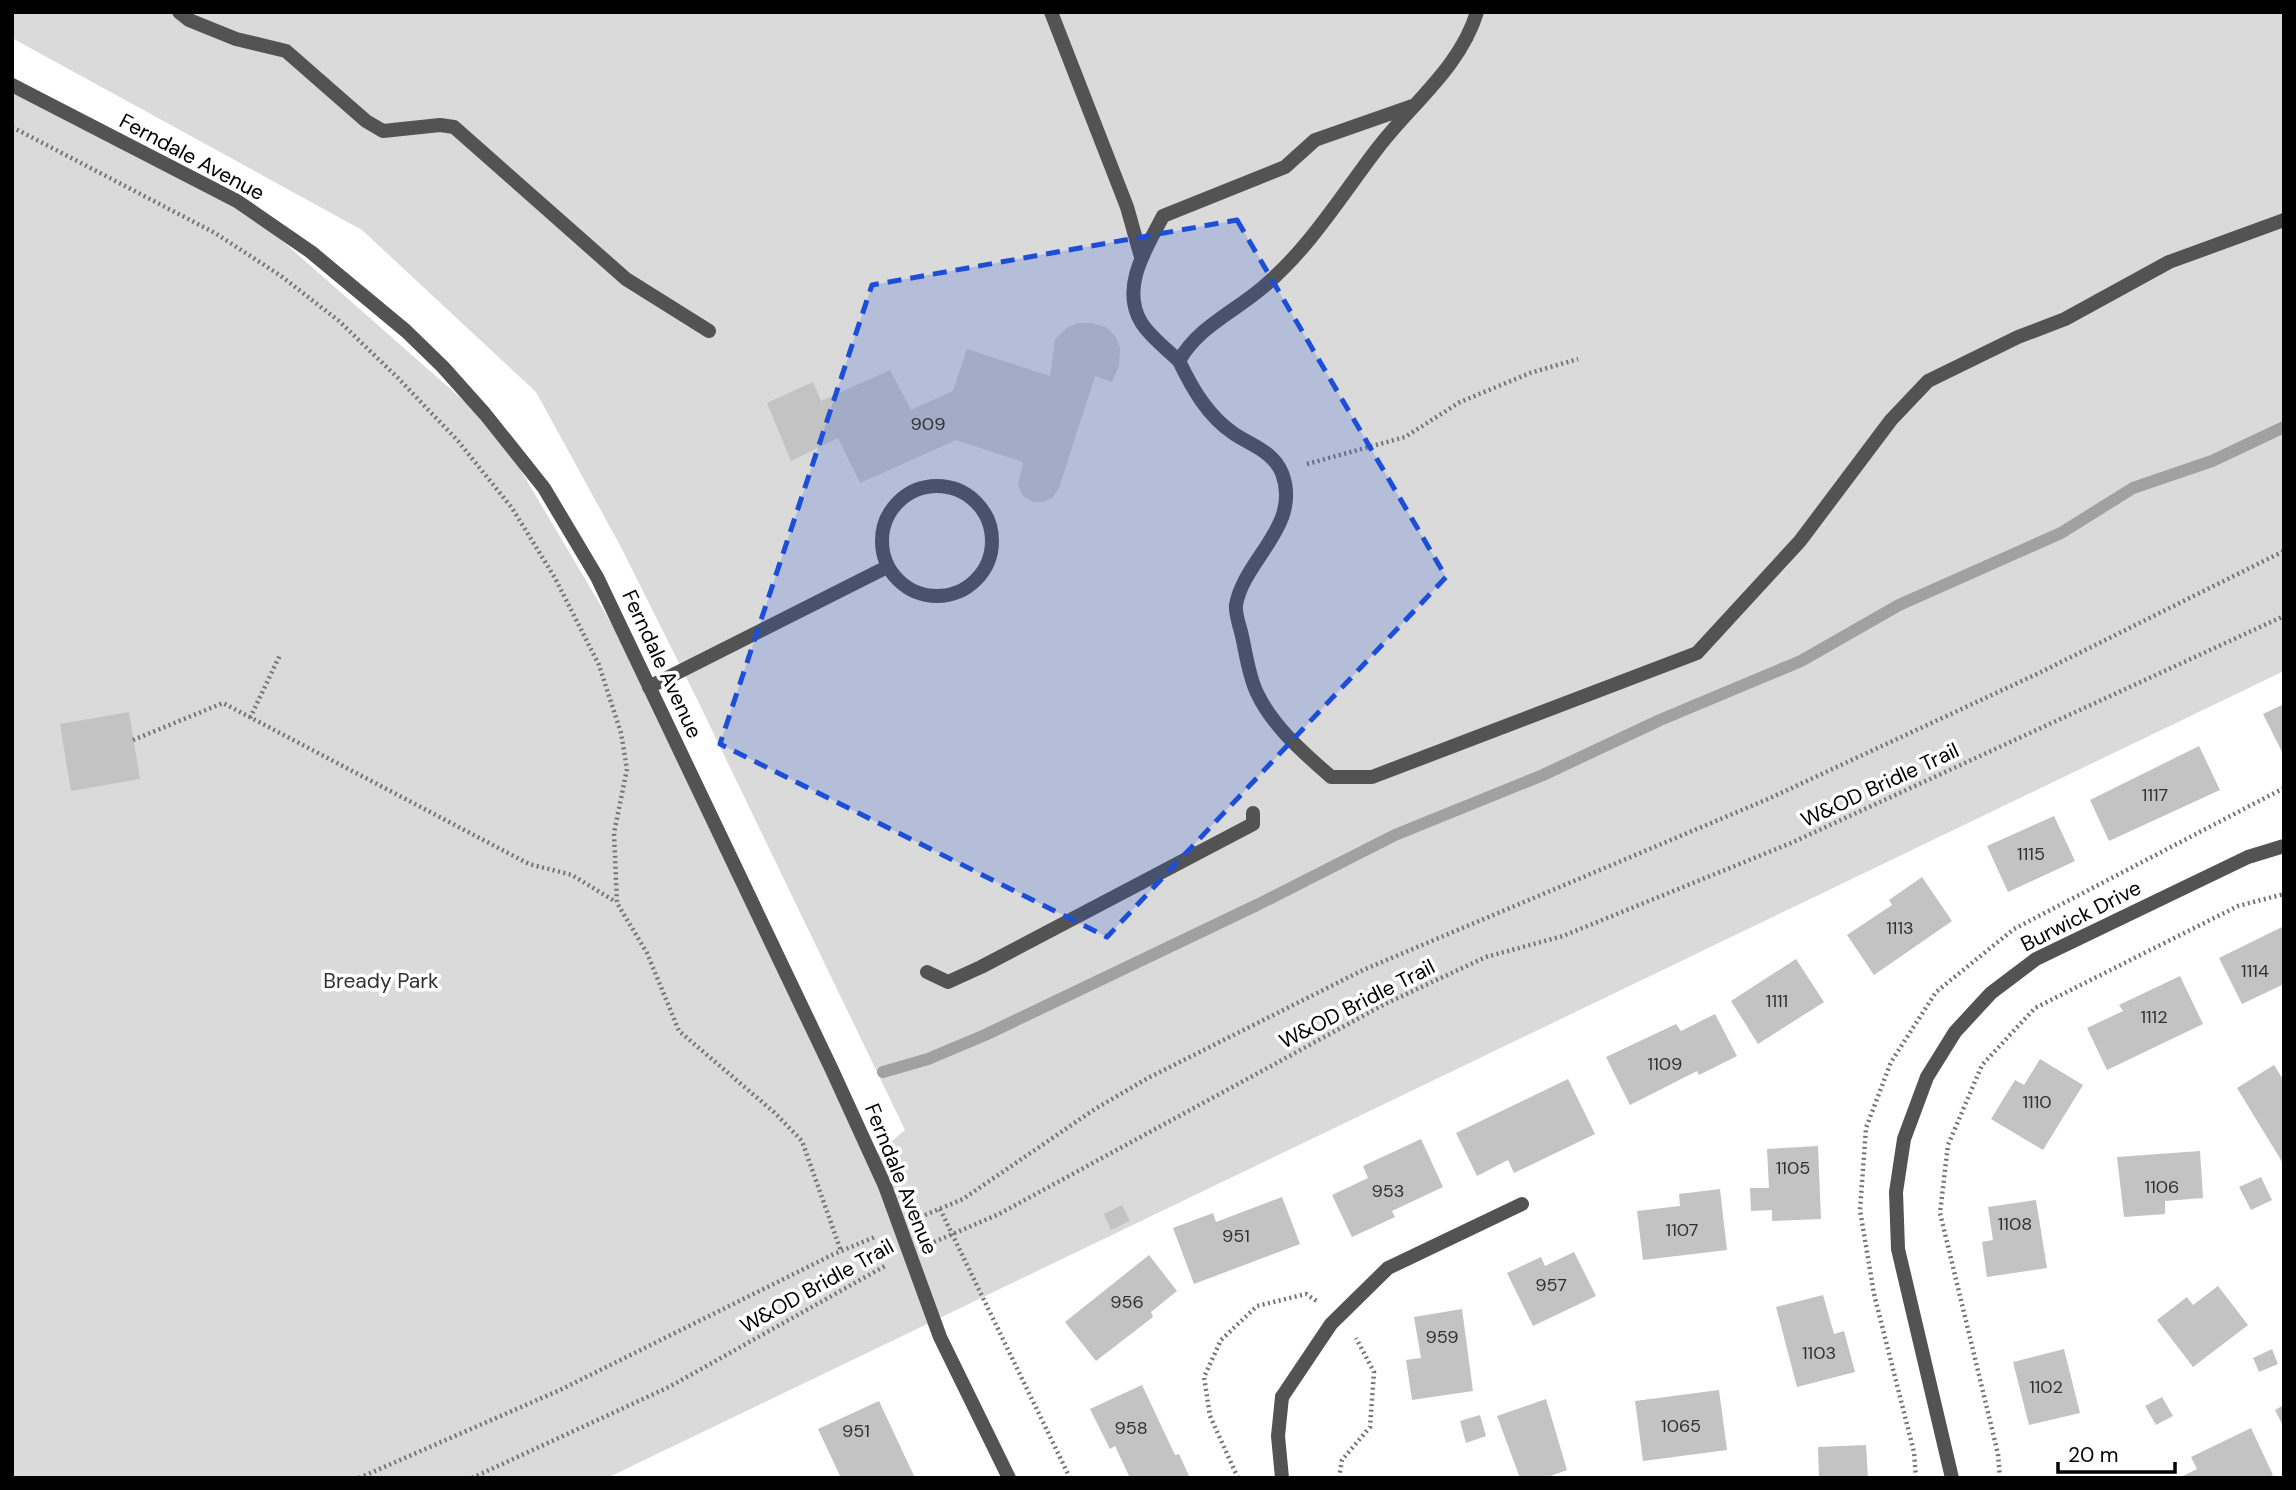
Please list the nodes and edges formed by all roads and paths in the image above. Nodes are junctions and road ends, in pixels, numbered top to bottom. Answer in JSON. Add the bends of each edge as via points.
{"nodes":[{"id":1,"x":179,"y":12,"type":"edge"},
{"id":2,"x":1051,"y":12,"type":"edge"},
{"id":3,"x":1477,"y":12,"type":"edge"},
{"id":4,"x":12,"y":85,"type":"edge"},
{"id":5,"x":1415,"y":105,"type":"junction"},
{"id":6,"x":12,"y":127,"type":"edge"},
{"id":7,"x":2284,"y":220,"type":"edge"},
{"id":8,"x":1142,"y":257,"type":"junction"},
{"id":9,"x":709,"y":331,"type":"dead end"},
{"id":10,"x":1578,"y":359,"type":"dead end"},
{"id":11,"x":1179,"y":361,"type":"junction"},
{"id":12,"x":1282,"y":472,"type":"junction"},
{"id":13,"x":2284,"y":551,"type":"edge"},
{"id":14,"x":887,"y":567,"type":"junction"},
{"id":15,"x":2284,"y":616,"type":"edge"},
{"id":16,"x":280,"y":654,"type":"dead end"},
{"id":17,"x":649,"y":687,"type":"junction"},
{"id":18,"x":250,"y":718,"type":"junction"},
{"id":19,"x":133,"y":740,"type":"dead end"},
{"id":20,"x":2284,"y":788,"type":"edge"},
{"id":21,"x":1253,"y":813,"type":"dead end"},
{"id":22,"x":2284,"y":846,"type":"edge"},
{"id":23,"x":2284,"y":894,"type":"edge"},
{"id":24,"x":617,"y":903,"type":"junction"},
{"id":25,"x":926,"y":972,"type":"dead end"},
{"id":26,"x":1522,"y":1204,"type":"dead end"},
{"id":27,"x":940,"y":1209,"type":"junction"},
{"id":28,"x":899,"y":1227,"type":"junction"},
{"id":29,"x":951,"y":1235,"type":"junction"},
{"id":30,"x":841,"y":1251,"type":"junction"},
{"id":31,"x":909,"y":1253,"type":"junction"},
{"id":32,"x":359,"y":1478,"type":"edge"},
{"id":33,"x":472,"y":1478,"type":"edge"},
{"id":34,"x":1009,"y":1478,"type":"edge"},
{"id":35,"x":1070,"y":1478,"type":"edge"},
{"id":36,"x":1282,"y":1478,"type":"edge"},
{"id":37,"x":1916,"y":1478,"type":"edge"},
{"id":38,"x":1952,"y":1478,"type":"edge"},
{"id":39,"x":2000,"y":1478,"type":"edge"}],
"edges":[{"from":1,"to":9,"type":"street","via":[[236,40],[286,51],[383,131],[454,127],[626,279]]},
{"from":2,"to":8,"type":"street"},
{"from":3,"to":5,"type":"street","via":[[1457,55]]},
{"from":4,"to":17,"type":"street","name":"Ferndale Avenue","via":[[237,201],[311,252],[406,331],[485,414],[544,488],[597,577]]},
{"from":5,"to":8,"type":"street","via":[[1315,140],[1285,167],[1163,216]]},
{"from":5,"to":11,"type":"street","via":[[1308,242],[1262,289],[1188,344]]},
{"from":6,"to":24,"type":"path","via":[[215,233],[281,276],[339,321],[398,378],[458,441],[512,509],[555,578],[598,665],[621,733],[627,769],[614,833]]},
{"from":7,"to":12,"type":"street","via":[[2169,262],[2065,319],[1928,380],[1891,420],[1800,541],[1697,653],[1373,777],[1331,777],[1295,746],[1257,693],[1236,606],[1255,564],[1278,530],[1285,502]]},
{"from":8,"to":11,"type":"street","via":[[1132,294],[1135,309],[1143,325]]},
{"from":10,"to":12,"type":"path","via":[[1460,402],[1405,437]]},
{"from":11,"to":12,"type":"street","via":[[1210,413],[1233,433],[1263,449]]},
{"from":13,"to":27,"type":"path","via":[[2039,673],[1768,799],[1363,970],[1147,1078],[963,1199]]},
{"from":14,"to":14,"type":"street","via":[[898,581],[923,594],[950,596],[967,588],[980,576],[993,542],[982,507],[951,487],[933,485],[908,495],[889,514],[882,531]]},
{"from":14,"to":17,"type":"street"},
{"from":15,"to":29,"type":"path","name":"W&OD Bridle Trail","via":[[1791,843],[1574,932],[1486,957],[1385,1004],[999,1214]]},
{"from":16,"to":18,"type":"path"},
{"from":17,"to":28,"type":"street","name":"Ferndale Avenue","via":[[832,1070],[885,1185]]},
{"from":18,"to":19,"type":"path","via":[[223,703]]},
{"from":18,"to":24,"type":"path","via":[[529,864],[572,875]]},
{"from":20,"to":37,"type":"path","via":[[2014,929],[1936,992],[1891,1062],[1866,1128],[1860,1210]]},
{"from":21,"to":25,"type":"street","via":[[1253,824],[981,967],[948,982]]},
{"from":22,"to":38,"type":"street","name":"Burwick Drive","via":[[2248,857],[2036,960],[1991,993],[1955,1032],[1927,1077],[1904,1139],[1896,1192],[1898,1249]]},
{"from":23,"to":39,"type":"path","via":[[2238,906],[2035,1008],[1982,1065],[1948,1145],[1940,1213]]},
{"from":24,"to":30,"type":"path","via":[[647,953],[679,1031],[802,1141]]},
{"from":26,"to":36,"type":"street","via":[[1388,1268],[1331,1324],[1282,1396],[1278,1436]]},
{"from":27,"to":28,"type":"path"},
{"from":27,"to":29,"type":"path"},
{"from":28,"to":30,"type":"path"},
{"from":28,"to":31,"type":"street","name":"Ferndale Avenue"},
{"from":29,"to":31,"type":"path","name":"W&OD Bridle Trail"},
{"from":29,"to":35,"type":"path"},
{"from":30,"to":32,"type":"path","via":[[559,1390]]},
{"from":31,"to":33,"type":"path","name":"W&OD Bridle Trail","via":[[669,1387]]},
{"from":31,"to":34,"type":"street","name":"Ferndale Avenue","via":[[940,1336]]}]}
